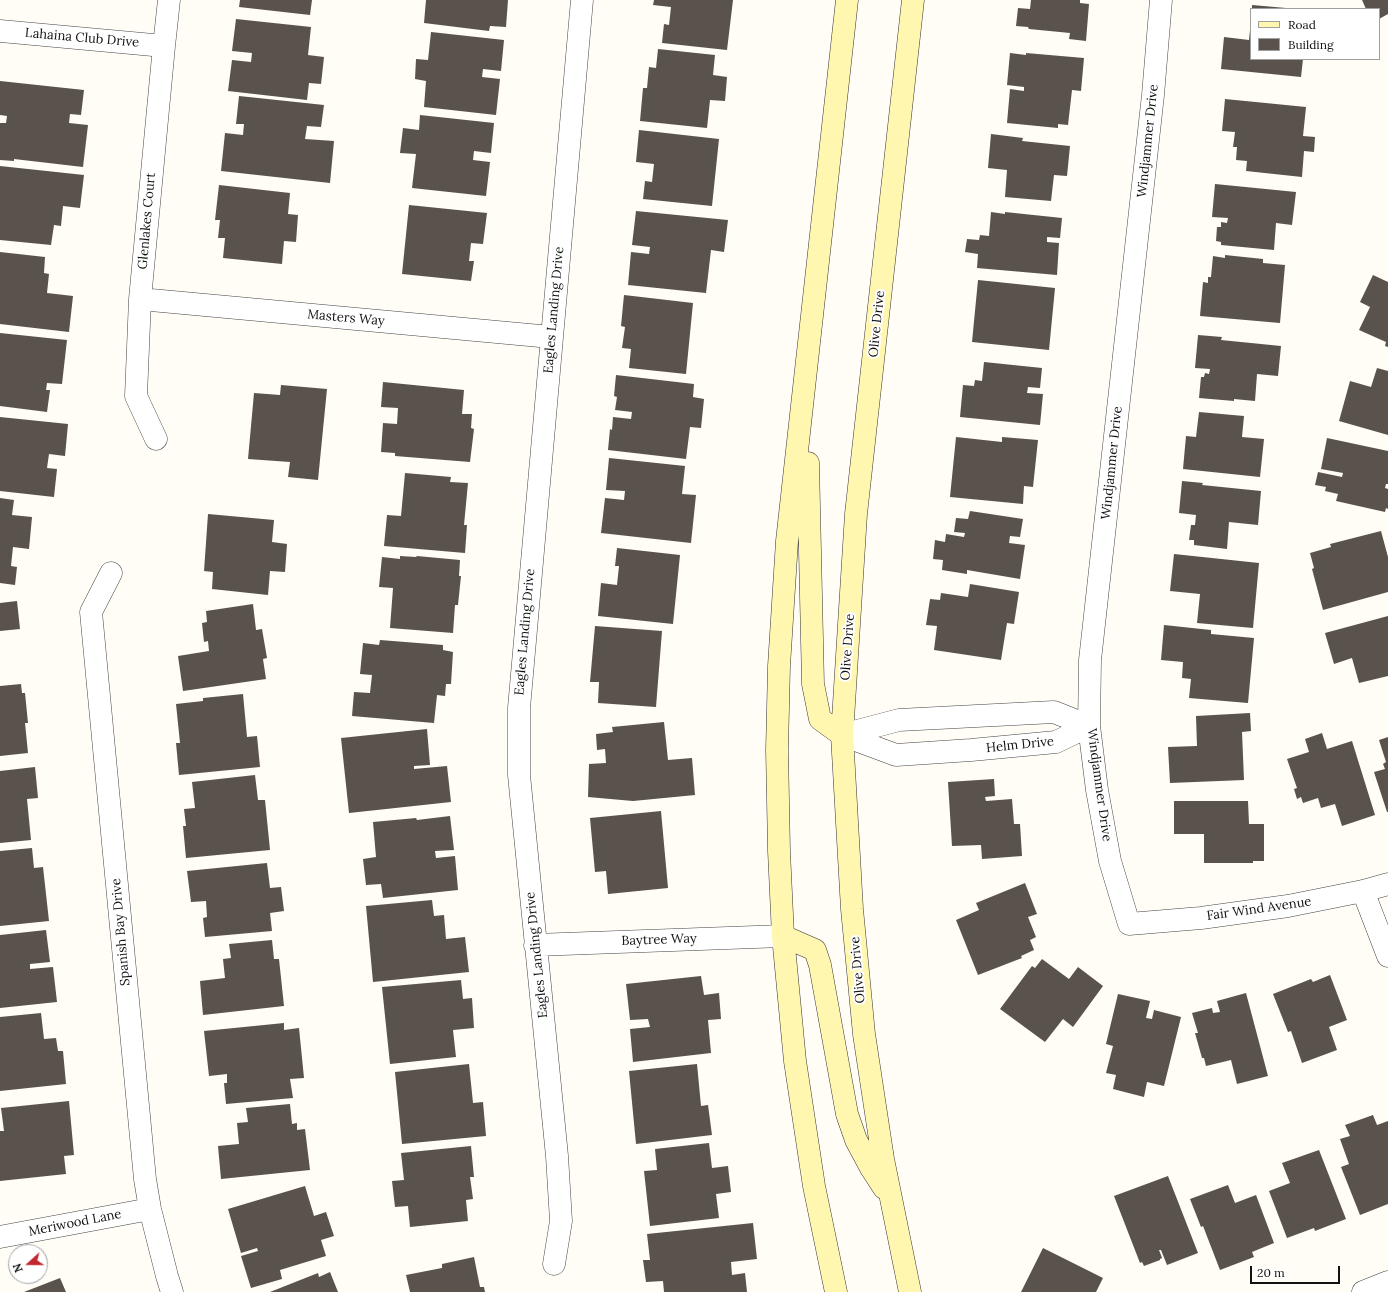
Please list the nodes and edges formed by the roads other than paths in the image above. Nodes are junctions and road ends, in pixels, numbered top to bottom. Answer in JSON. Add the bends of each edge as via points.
{"nodes":[{"id":1,"x":169,"y":0,"type":"edge"},
{"id":2,"x":582,"y":0,"type":"edge"},
{"id":3,"x":847,"y":0,"type":"edge"},
{"id":4,"x":913,"y":0,"type":"edge"},
{"id":5,"x":1161,"y":0,"type":"edge"},
{"id":6,"x":0,"y":31,"type":"edge"},
{"id":7,"x":164,"y":46,"type":"junction"},
{"id":8,"x":140,"y":299,"type":"junction"},
{"id":9,"x":551,"y":336,"type":"junction"},
{"id":10,"x":806,"y":382,"type":"junction"},
{"id":11,"x":156,"y":439,"type":"dead end"},
{"id":12,"x":110,"y":573,"type":"dead end"},
{"id":13,"x":1089,"y":726,"type":"junction"},
{"id":14,"x":842,"y":735,"type":"junction"},
{"id":15,"x":1388,"y":884,"type":"edge"},
{"id":16,"x":1363,"y":891,"type":"junction"},
{"id":17,"x":1129,"y":924,"type":"joint"},
{"id":18,"x":783,"y":936,"type":"junction"},
{"id":19,"x":535,"y":945,"type":"junction"},
{"id":20,"x":1388,"y":956,"type":"edge"},
{"id":21,"x":891,"y":1199,"type":"junction"},
{"id":22,"x":150,"y":1209,"type":"junction"},
{"id":23,"x":0,"y":1238,"type":"edge"},
{"id":24,"x":554,"y":1264,"type":"dead end"},
{"id":25,"x":1388,"y":1282,"type":"edge"},
{"id":26,"x":172,"y":1292,"type":"edge"},
{"id":27,"x":836,"y":1292,"type":"edge"},
{"id":28,"x":910,"y":1292,"type":"edge"},
{"id":29,"x":1363,"y":1292,"type":"edge"}],
"edges":[{"from":1,"to":7,"type":"street","name":"Glenlakes Court"},
{"from":2,"to":9,"type":"street","name":"Eagles Landing Drive"},
{"from":3,"to":10,"type":"main road"},
{"from":4,"to":14,"type":"main road","name":"Olive Drive","via":[[856,514]]},
{"from":5,"to":13,"type":"street","name":"Windjammer Drive","via":[[1153,96],[1090,660]]},
{"from":6,"to":7,"type":"street","name":"Lahaina Club Drive"},
{"from":7,"to":8,"type":"street","name":"Glenlakes Court"},
{"from":8,"to":9,"type":"street","name":"Masters Way"},
{"from":8,"to":11,"type":"street","name":"Glenlakes Court","via":[[136,396]]},
{"from":9,"to":19,"type":"street","name":"Eagles Landing Drive","via":[[518,708],[519,774]]},
{"from":10,"to":14,"type":"main road","via":[[813,684],[820,720]]},
{"from":10,"to":18,"type":"main road","via":[[787,541],[779,666],[778,851]]},
{"from":12,"to":22,"type":"street","name":"Spanish Bay Drive","via":[[91,612],[144,1171]]},
{"from":13,"to":14,"type":"street","via":[[1054,712],[899,720]]},
{"from":13,"to":14,"type":"street","name":"Helm Drive","via":[[1056,742],[896,754]]},
{"from":13,"to":17,"type":"street","name":"Windjammer Drive","via":[[1110,861]]},
{"from":14,"to":21,"type":"main road","name":"Olive Drive","via":[[852,909],[864,1034]]},
{"from":15,"to":16,"type":"street","name":"Fair Wind Avenue"},
{"from":16,"to":17,"type":"street","name":"Fair Wind Avenue","via":[[1288,906],[1201,918]]},
{"from":16,"to":20,"type":"street"},
{"from":18,"to":19,"type":"street","name":"Baytree Way"},
{"from":18,"to":21,"type":"main road","via":[[815,950],[820,965],[847,1114],[856,1140]]},
{"from":18,"to":27,"type":"main road","via":[[795,1061],[814,1186]]},
{"from":19,"to":24,"type":"street","name":"Eagles Landing Drive","via":[[557,1156],[561,1221]]},
{"from":21,"to":28,"type":"main road","name":"Olive Drive"},
{"from":22,"to":23,"type":"street","name":"Meriwood Lane"},
{"from":22,"to":26,"type":"street","name":"Spanish Bay Drive"},
{"from":25,"to":29,"type":"street"}]}
